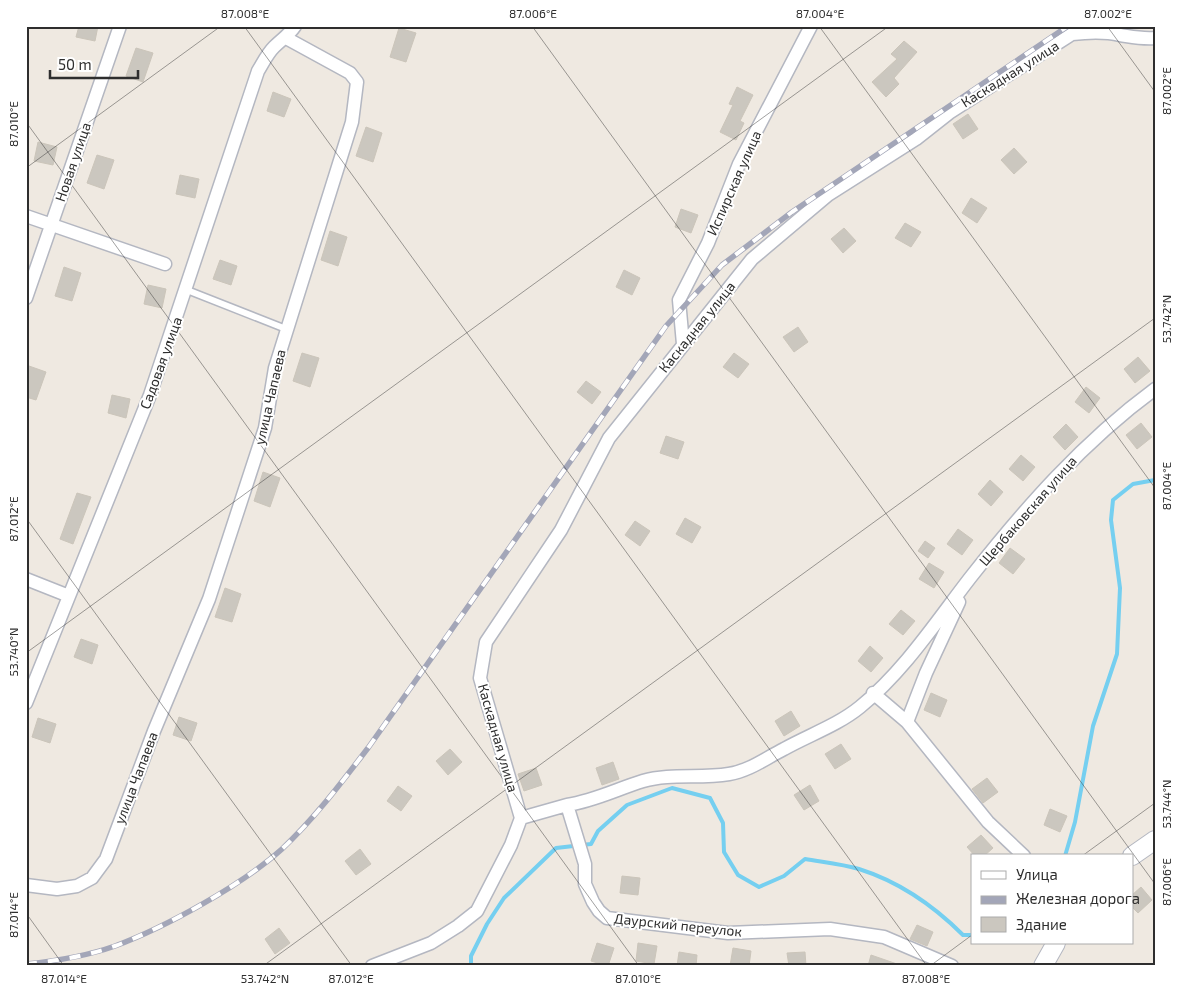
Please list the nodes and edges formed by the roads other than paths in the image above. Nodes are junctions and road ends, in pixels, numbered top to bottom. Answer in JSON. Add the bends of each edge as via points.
{"nodes":[{"id":1,"x":120,"y":26,"type":"edge"},
{"id":2,"x":295,"y":26,"type":"edge"},
{"id":3,"x":811,"y":26,"type":"edge"},
{"id":4,"x":286,"y":38,"type":"junction"},
{"id":5,"x":1155,"y":38,"type":"edge"},
{"id":6,"x":26,"y":216,"type":"edge"},
{"id":7,"x":52,"y":225,"type":"junction"},
{"id":8,"x":166,"y":264,"type":"dead end"},
{"id":9,"x":187,"y":290,"type":"junction"},
{"id":10,"x":26,"y":298,"type":"edge"},
{"id":11,"x":286,"y":329,"type":"junction"},
{"id":12,"x":683,"y":344,"type":"junction"},
{"id":13,"x":1155,"y":389,"type":"edge"},
{"id":14,"x":970,"y":577,"type":"junction"},
{"id":15,"x":26,"y":579,"type":"edge"},
{"id":16,"x":69,"y":596,"type":"junction"},
{"id":17,"x":873,"y":693,"type":"junction"},
{"id":18,"x":26,"y":703,"type":"edge"},
{"id":19,"x":907,"y":722,"type":"junction"},
{"id":20,"x":567,"y":805,"type":"junction"},
{"id":21,"x":521,"y":818,"type":"junction"},
{"id":22,"x":1155,"y":840,"type":"edge"},
{"id":23,"x":1022,"y":854,"type":"edge"},
{"id":24,"x":1134,"y":855,"type":"edge"},
{"id":25,"x":26,"y":885,"type":"edge"},
{"id":26,"x":1055,"y":944,"type":"edge"},
{"id":27,"x":372,"y":966,"type":"edge"},
{"id":28,"x":952,"y":966,"type":"edge"},
{"id":29,"x":1043,"y":966,"type":"edge"}],
"edges":[{"from":1,"to":7,"type":"street","name":"Новая улица"},
{"from":2,"to":4,"type":"street","name":"Садовая улица"},
{"from":3,"to":12,"type":"street","name":"Испирская улица","via":[[739,164],[708,243],[679,300]]},
{"from":4,"to":9,"type":"street","name":"Садовая улица","via":[[276,45],[258,71]]},
{"from":4,"to":11,"type":"street","name":"улица Чапаева","via":[[350,73],[357,82],[352,122]]},
{"from":5,"to":12,"type":"street","name":"Каскадная улица","via":[[1137,40],[1119,34],[1072,34],[949,113],[916,139],[828,195],[752,259]]},
{"from":6,"to":7,"type":"street"},
{"from":7,"to":8,"type":"street"},
{"from":7,"to":10,"type":"street","name":"Новая улица"},
{"from":9,"to":11,"type":"lane"},
{"from":9,"to":16,"type":"street","name":"Садовая улица","via":[[150,395]]},
{"from":11,"to":25,"type":"street","name":"улица Чапаева","via":[[275,368],[265,428],[209,599],[154,731],[106,859],[92,878],[77,886],[57,889]]},
{"from":12,"to":21,"type":"street","name":"Каскадная улица","via":[[609,438],[561,530],[486,642],[480,678]]},
{"from":13,"to":14,"type":"street","name":"Щербаковская улица","via":[[1120,415],[1069,462]]},
{"from":14,"to":17,"type":"street","name":"Щербаковская улица","via":[[919,647]]},
{"from":14,"to":19,"type":"street","name":"Щербаковская улица"},
{"from":15,"to":16,"type":"street"},
{"from":16,"to":18,"type":"street","name":"Садовая улица"},
{"from":17,"to":19,"type":"street"},
{"from":17,"to":20,"type":"street","name":"Щербаковская улица","via":[[860,707],[752,766],[730,774],[679,775],[644,781],[587,802]]},
{"from":19,"to":23,"type":"street","via":[[988,822]]},
{"from":20,"to":21,"type":"street","name":"Щербаковская улица"},
{"from":20,"to":28,"type":"street","name":"Даурский переулок","via":[[585,864],[587,890],[599,911],[608,918],[728,933],[830,929],[884,937]]},
{"from":21,"to":27,"type":"street","via":[[512,845],[477,911],[431,943]]},
{"from":22,"to":24,"type":"street"},
{"from":26,"to":29,"type":"street"}]}
